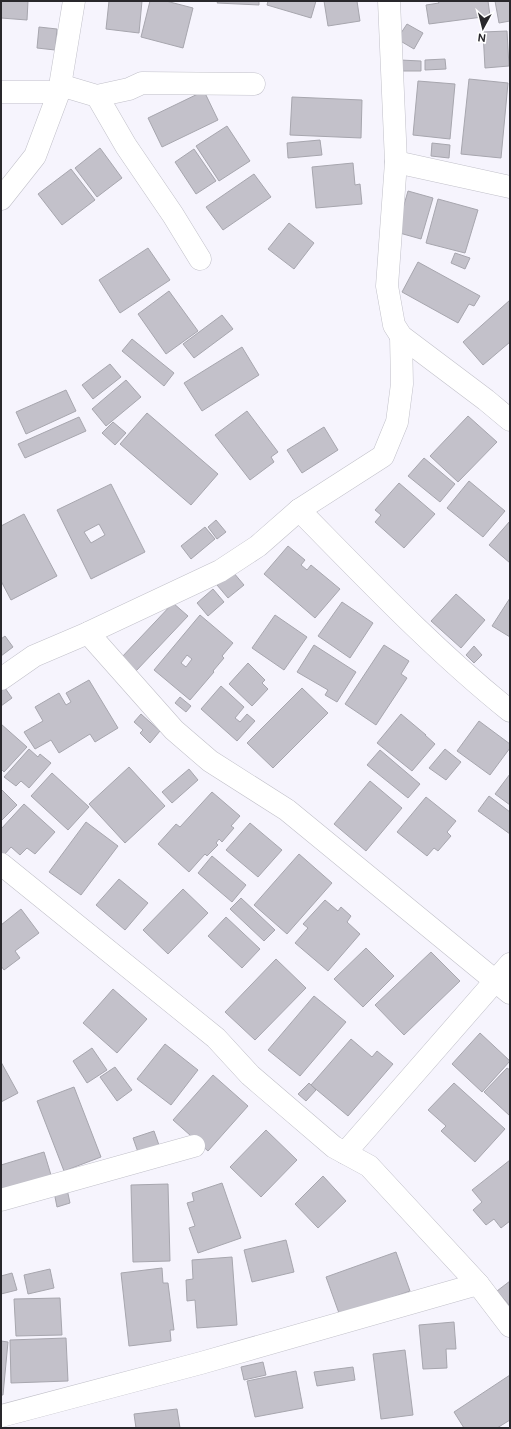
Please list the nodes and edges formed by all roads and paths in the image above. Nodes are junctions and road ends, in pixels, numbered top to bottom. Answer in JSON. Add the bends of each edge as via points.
{"nodes":[{"id":1,"x":74,"y":1,"type":"edge"},
{"id":2,"x":389,"y":1,"type":"edge"},
{"id":3,"x":254,"y":84,"type":"dead end"},
{"id":4,"x":60,"y":89,"type":"junction"},
{"id":5,"x":1,"y":92,"type":"edge"},
{"id":6,"x":97,"y":96,"type":"junction"},
{"id":7,"x":396,"y":162,"type":"junction"},
{"id":8,"x":510,"y":187,"type":"edge"},
{"id":9,"x":1,"y":199,"type":"edge"},
{"id":10,"x":200,"y":259,"type":"dead end"},
{"id":11,"x":401,"y":336,"type":"junction"},
{"id":12,"x":510,"y":420,"type":"edge"},
{"id":13,"x":299,"y":510,"type":"junction"},
{"id":14,"x":88,"y":632,"type":"junction"},
{"id":15,"x":1,"y":679,"type":"edge"},
{"id":16,"x":510,"y":711,"type":"edge"},
{"id":17,"x":1,"y":864,"type":"edge"},
{"id":18,"x":510,"y":964,"type":"edge"},
{"id":19,"x":503,"y":986,"type":"edge"},
{"id":20,"x":194,"y":1146,"type":"dead end"},
{"id":21,"x":345,"y":1153,"type":"junction"},
{"id":22,"x":1,"y":1200,"type":"edge"},
{"id":23,"x":478,"y":1284,"type":"junction"},
{"id":24,"x":510,"y":1326,"type":"edge"},
{"id":25,"x":1,"y":1416,"type":"edge"}],
"edges":[{"from":1,"to":4,"type":"street"},
{"from":2,"to":7,"type":"street"},
{"from":3,"to":6,"type":"street","via":[[142,83],[129,89]]},
{"from":4,"to":5,"type":"street"},
{"from":4,"to":6,"type":"street"},
{"from":4,"to":9,"type":"street","via":[[35,156]]},
{"from":6,"to":10,"type":"street","via":[[126,146]]},
{"from":7,"to":8,"type":"street"},
{"from":7,"to":11,"type":"street","via":[[387,286],[394,325]]},
{"from":11,"to":12,"type":"street"},
{"from":11,"to":13,"type":"street","via":[[402,384],[397,422],[383,456]]},
{"from":13,"to":14,"type":"street","via":[[258,546],[220,571]]},
{"from":13,"to":16,"type":"street","via":[[402,614]]},
{"from":14,"to":15,"type":"street","via":[[34,656]]},
{"from":14,"to":19,"type":"street","via":[[174,730],[210,761],[287,810]]},
{"from":17,"to":21,"type":"street","via":[[216,1038],[250,1075],[334,1147]]},
{"from":18,"to":19,"type":"street"},
{"from":19,"to":21,"type":"street"},
{"from":20,"to":22,"type":"street"},
{"from":21,"to":23,"type":"street","via":[[369,1166]]},
{"from":23,"to":24,"type":"street"},
{"from":23,"to":25,"type":"street","via":[[202,1363]]}]}
